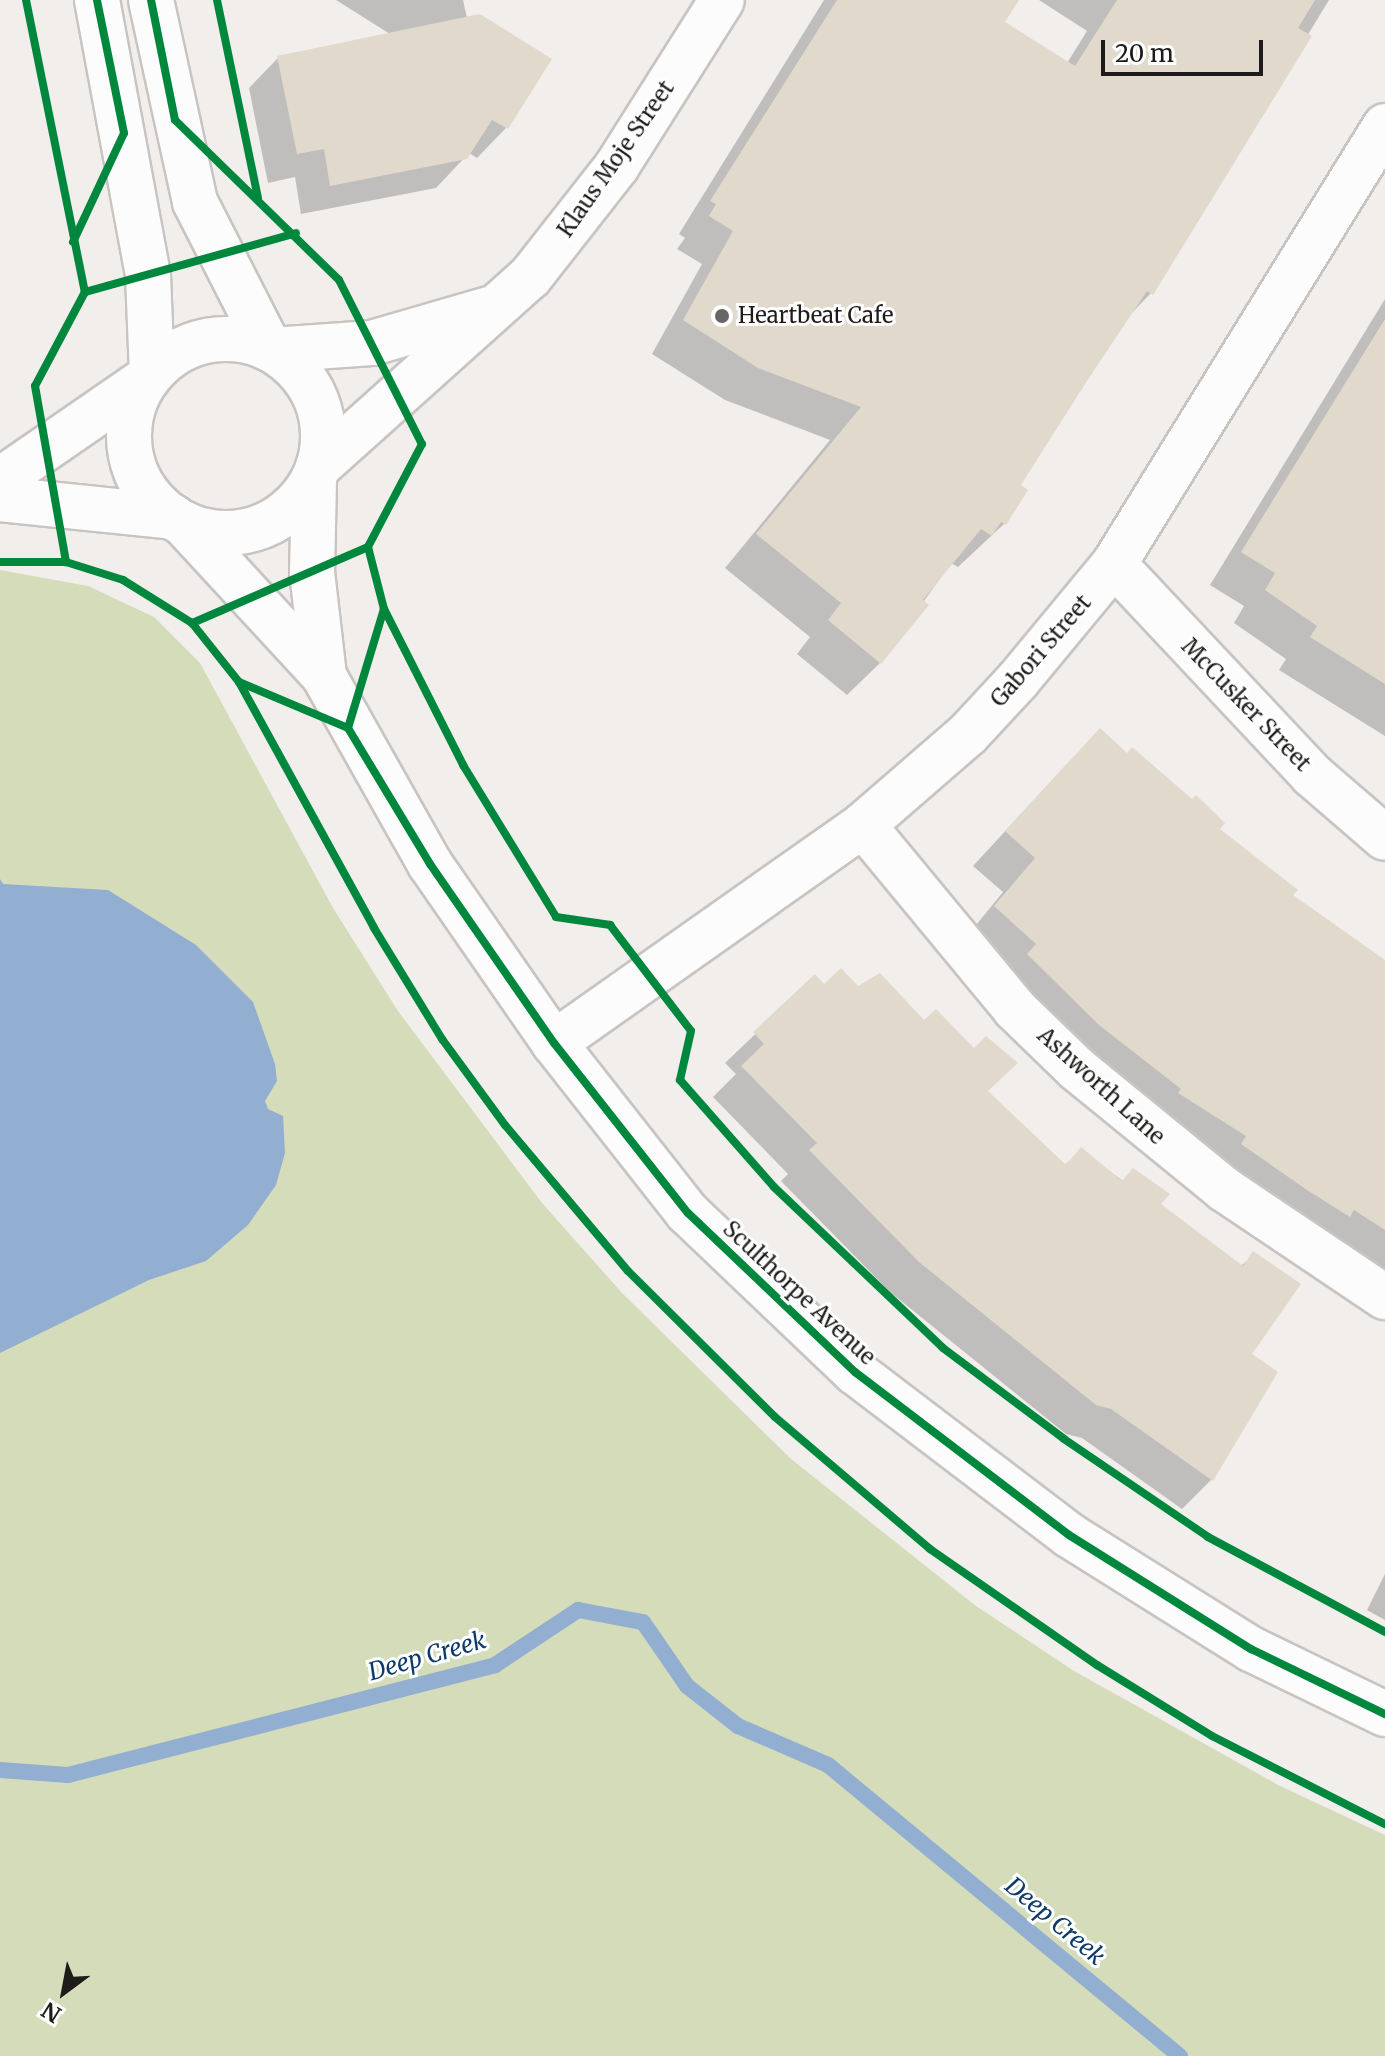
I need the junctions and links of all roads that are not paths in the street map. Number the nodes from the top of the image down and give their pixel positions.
1 (97, 0) edge
2 (151, 0) edge
3 (722, 0) edge
4 (1385, 126) edge
5 (496, 307) junction
6 (271, 350) junction
7 (150, 376) junction
8 (316, 473) junction
9 (0, 480) edge
10 (0, 499) edge
11 (178, 520) junction
12 (1114, 564) junction
13 (324, 676) junction
14 (863, 825) junction
15 (1385, 838) edge
16 (554, 1043) junction
17 (1385, 1297) edge
18 (1385, 1714) edge

1 - 7 street
2 - 6 street
3 - 5 street, Klaus Moje Street
4 - 12 street, Gabori Street
5 - 6 street, Klaus Moje Street
5 - 8 street, Klaus Moje Street
6 - 7 street
6 - 8 street
7 - 9 street
7 - 11 street
8 - 11 street
8 - 13 street, Sculthorpe Avenue
10 - 11 street
11 - 13 street, Sculthorpe Avenue
12 - 14 street, Gabori Street
12 - 15 street, McCusker Street
13 - 16 street, Sculthorpe Avenue
14 - 16 street, Gabori Street
14 - 17 street, Ashworth Lane
16 - 18 street, Sculthorpe Avenue

